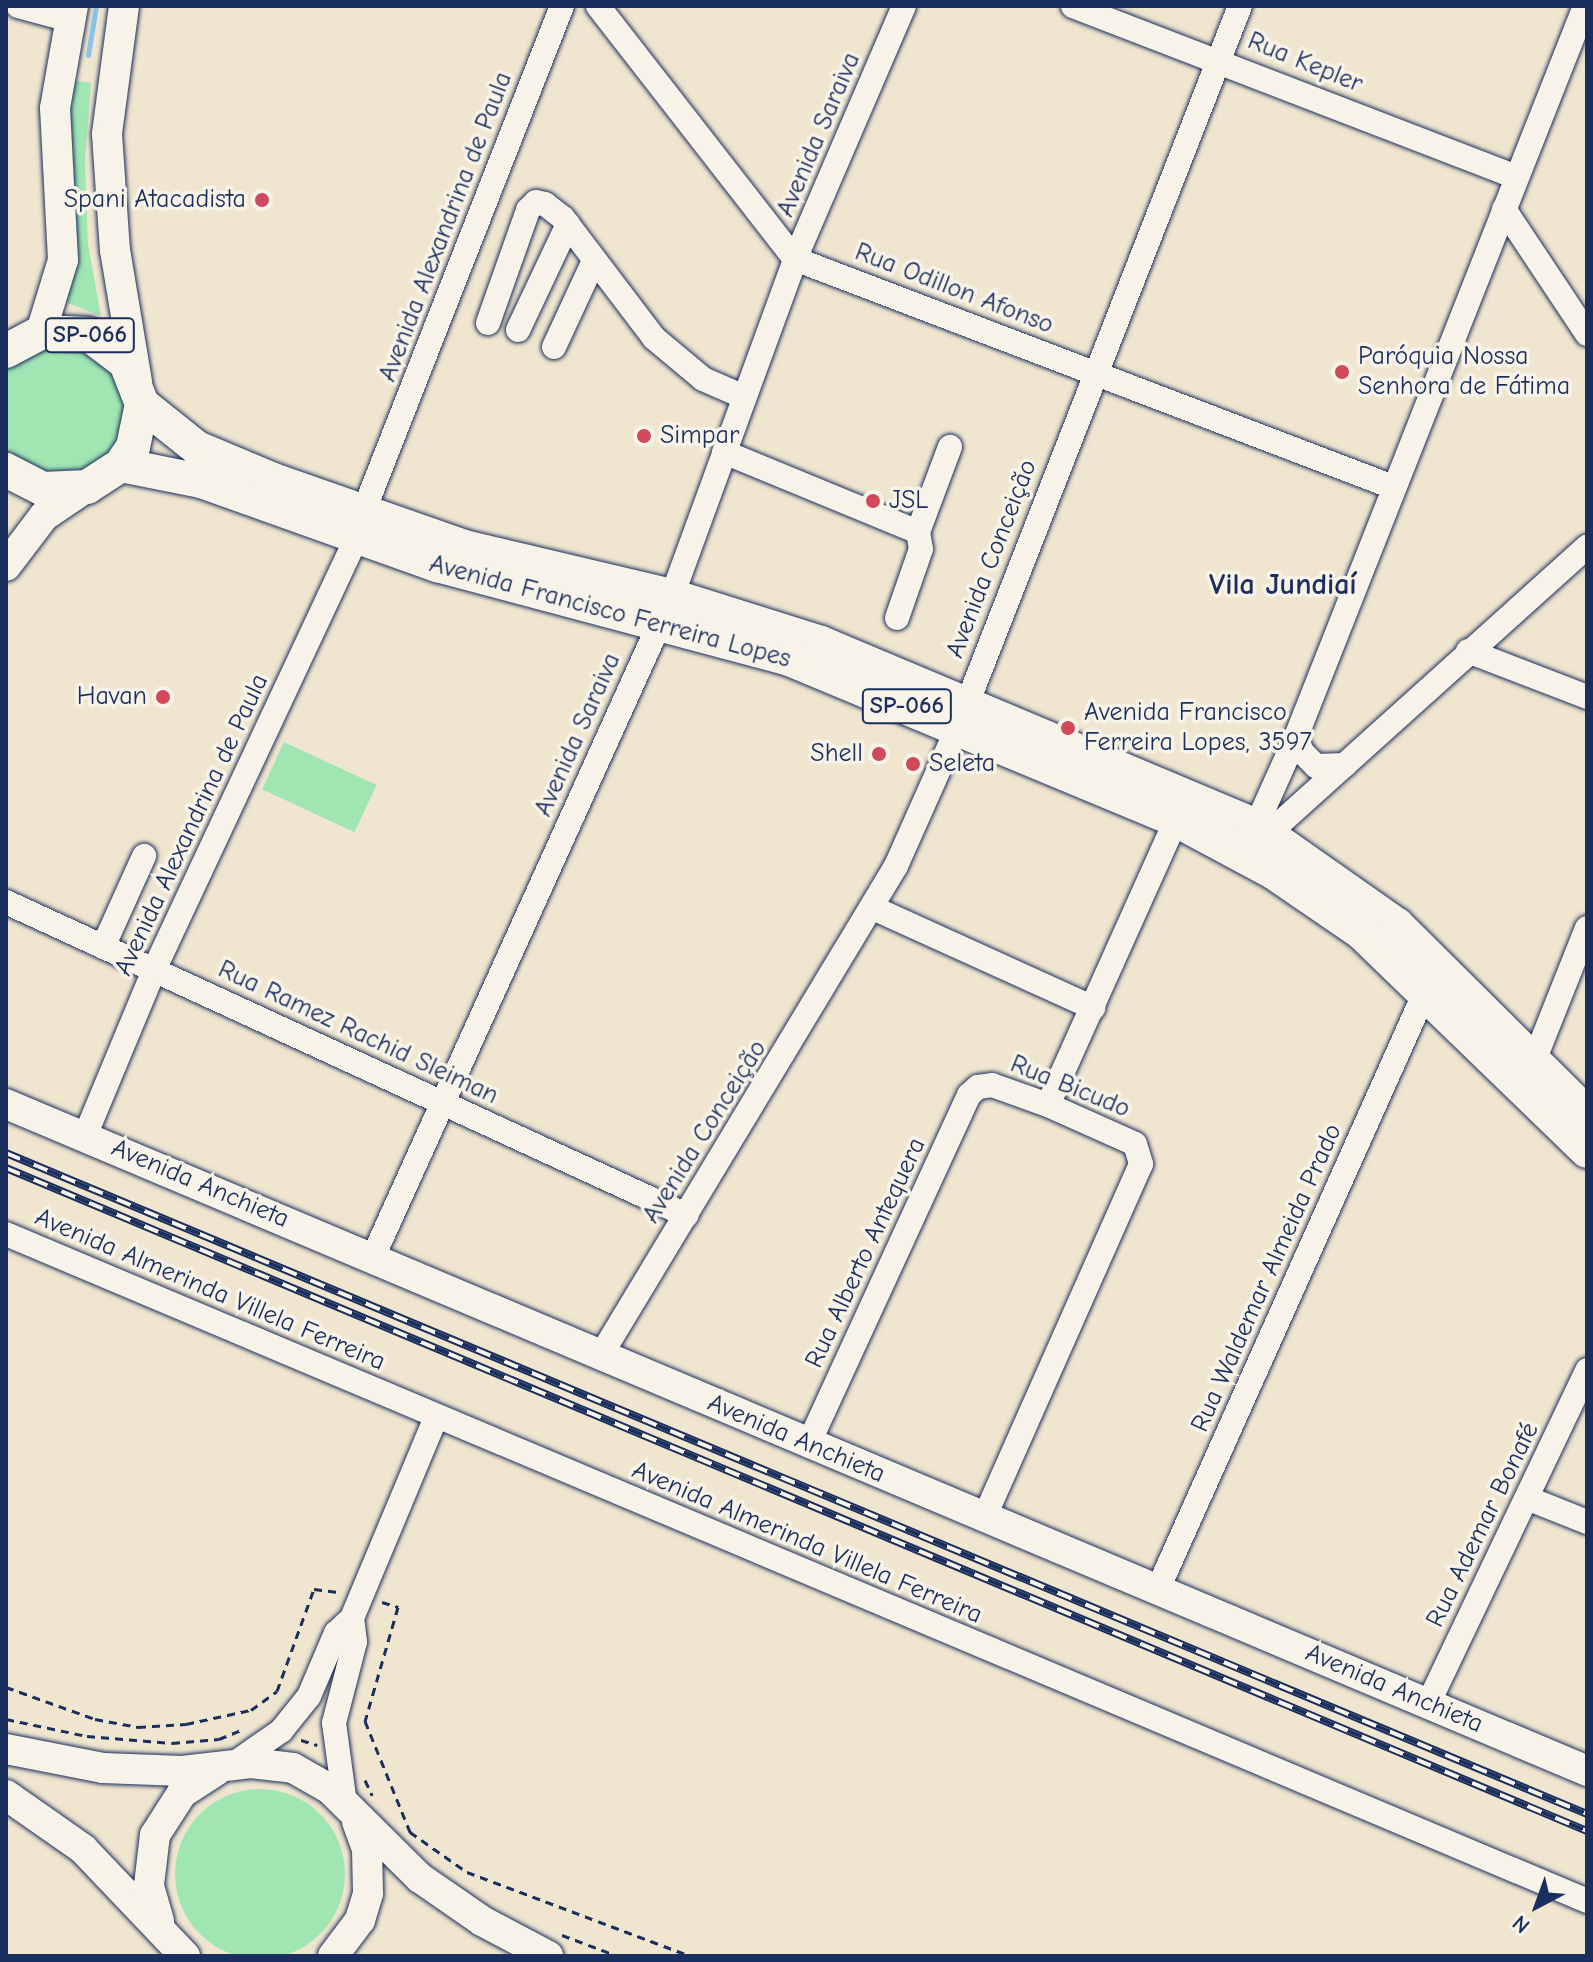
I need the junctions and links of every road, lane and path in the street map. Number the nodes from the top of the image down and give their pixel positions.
1 (18, 6) edge
2 (124, 6) edge
3 (562, 6) edge
4 (598, 6) edge
5 (904, 6) edge
6 (1073, 6) edge
7 (1240, 6) edge
8 (1585, 6) edge
9 (71, 13) edge
10 (1220, 59) junction
11 (1516, 177) junction
12 (1504, 209) junction
13 (568, 224) junction
14 (795, 259) junction
15 (593, 263) junction
16 (488, 323) dead end
17 (518, 330) dead end
18 (41, 332) junction
19 (1587, 334) edge
20 (554, 347) dead end
21 (6, 351) edge
22 (1094, 372) junction
23 (140, 394) junction
24 (744, 397) junction
25 (950, 447) dead end
26 (724, 452) junction
27 (121, 465) junction
28 (6, 470) edge
29 (87, 487) junction
30 (1393, 487) junction
31 (359, 527) junction
32 (918, 532) junction
33 (1587, 547) edge
34 (6, 566) edge
35 (666, 609) junction
36 (897, 618) dead end
37 (1468, 651) junction
38 (1587, 697) edge
39 (963, 714) junction
40 (1296, 737) junction
41 (1345, 765) junction
42 (1176, 820) junction
43 (1263, 830) junction
44 (144, 856) dead end
45 (6, 902) edge
46 (873, 908) junction
47 (1587, 928) edge
48 (103, 947) junction
49 (154, 970) junction
50 (1426, 990) junction
51 (1093, 1008) junction
52 (1534, 1061) junction
53 (978, 1087) joint
54 (440, 1103) junction
55 (6, 1104) edge
56 (1048, 1105) junction
57 (1587, 1114) edge
58 (85, 1136) junction
59 (1587, 1151) edge
60 (686, 1215) junction
61 (6, 1234) edge
62 (373, 1257) junction
63 (601, 1355) junction
64 (1587, 1370) edge
65 (436, 1417) junction
66 (808, 1445) junction
67 (1527, 1498) junction
68 (984, 1519) junction
69 (1587, 1522) edge
70 (1158, 1589) junction
71 (352, 1618) junction
72 (1428, 1704) junction
73 (6, 1719) edge
74 (281, 1731) junction
75 (335, 1747) junction
76 (6, 1749) edge
77 (230, 1766) junction
78 (361, 1770) dead end
79 (1587, 1771) edge
80 (6, 1795) edge
81 (357, 1807) junction
82 (395, 1824) dead end
83 (435, 1860) dead end
84 (1587, 1901) edge
85 (171, 1944) edge
86 (551, 1944) edge
87 (185, 1956) edge
88 (333, 1956) edge
89 (618, 1956) edge

1 - 9 street
2 - 23 main road
3 - 31 street, Avenida Alexandrina de Paula
4 - 14 street
5 - 14 street, Avenida Saraiva
6 - 10 street, Rua Kepler
7 - 10 street, Avenida Conceição
8 - 11 street
9 - 18 main road
10 - 11 street, Rua Kepler
10 - 22 street, Avenida Conceição
11 - 12 street
12 - 19 street
12 - 30 street
13 - 15 street
13 - 16 street
13 - 17 street
14 - 22 street, Rua Odillon Afonso
14 - 24 street, Avenida Saraiva
15 - 20 street
15 - 24 street
18 - 21 highway, SP-066
18 - 23 highway, Avenida Francisco Ferreira Lopes / SP-066
22 - 30 street, Rua Odillon Afonso
22 - 39 street, Avenida Conceição
23 - 27 highway
23 - 31 highway, Avenida Francisco Ferreira Lopes / SP-066
24 - 26 street, Avenida Saraiva
25 - 32 street
26 - 32 street
26 - 35 street, Avenida Saraiva
27 - 29 highway
27 - 31 highway, Avenida Francisco Ferreira Lopes / SP-066
28 - 29 highway
29 - 34 main road
30 - 40 street
31 - 35 highway, Avenida Francisco Ferreira Lopes / SP-066
31 - 49 street, Avenida Alexandrina de Paula
32 - 36 street
33 - 37 street
35 - 39 highway, Avenida Francisco Ferreira Lopes / SP-066
35 - 54 street, Avenida Saraiva
37 - 38 street
37 - 41 street
39 - 42 highway, Avenida Francisco Ferreira Lopes / SP-066
39 - 43 highway, Avenida Francisco Ferreira Lopes / SP-066
39 - 46 street, Avenida Conceição
40 - 41 street
40 - 43 street
41 - 43 street
42 - 43 highway
42 - 50 highway, Avenida Francisco Ferreira Lopes / SP-066
42 - 51 street
43 - 52 highway, Avenida Francisco Ferreira Lopes / SP-066
44 - 48 street
45 - 48 street, Rua Ramez Rachid Sleiman
46 - 51 street
46 - 60 street, Avenida Conceição
47 - 52 street
48 - 49 street, Rua Ramez Rachid Sleiman
49 - 54 street, Rua Ramez Rachid Sleiman
49 - 58 street, Avenida Alexandrina de Paula
50 - 59 highway, Avenida Francisco Ferreira Lopes / SP-066
50 - 70 street, Rua Waldemar Almeida Prado
51 - 56 street
52 - 57 highway, Avenida Francisco Ferreira Lopes / SP-066
53 - 56 street, Rua Bicudo
53 - 66 street, Rua Alberto Antequera
54 - 60 street, Rua Ramez Rachid Sleiman
54 - 62 street, Avenida Saraiva
55 - 58 main road, Avenida Anchieta
56 - 68 street, Rua Bicudo
58 - 62 main road, Avenida Anchieta
60 - 63 street, Avenida Conceição
61 - 65 street, Avenida Almerinda Villela Ferreira
62 - 63 main road, Avenida Anchieta
63 - 66 main road, Avenida Anchieta
64 - 67 street, Rua Ademar Bonafé
65 - 71 street
65 - 84 street, Avenida Almerinda Villela Ferreira
66 - 68 main road, Avenida Anchieta
67 - 69 street
67 - 72 street, Rua Ademar Bonafé
68 - 70 main road, Avenida Anchieta
70 - 72 main road, Avenida Anchieta
71 - 74 street
71 - 75 street
72 - 79 main road, Avenida Anchieta
73 - 74 path
74 - 75 path
74 - 77 street
75 - 81 street
76 - 77 main road
77 - 81 main road
77 - 85 main road
78 - 81 path
80 - 85 main road
81 - 86 main road
81 - 88 main road
82 - 83 path
85 - 87 main road
86 - 89 path

